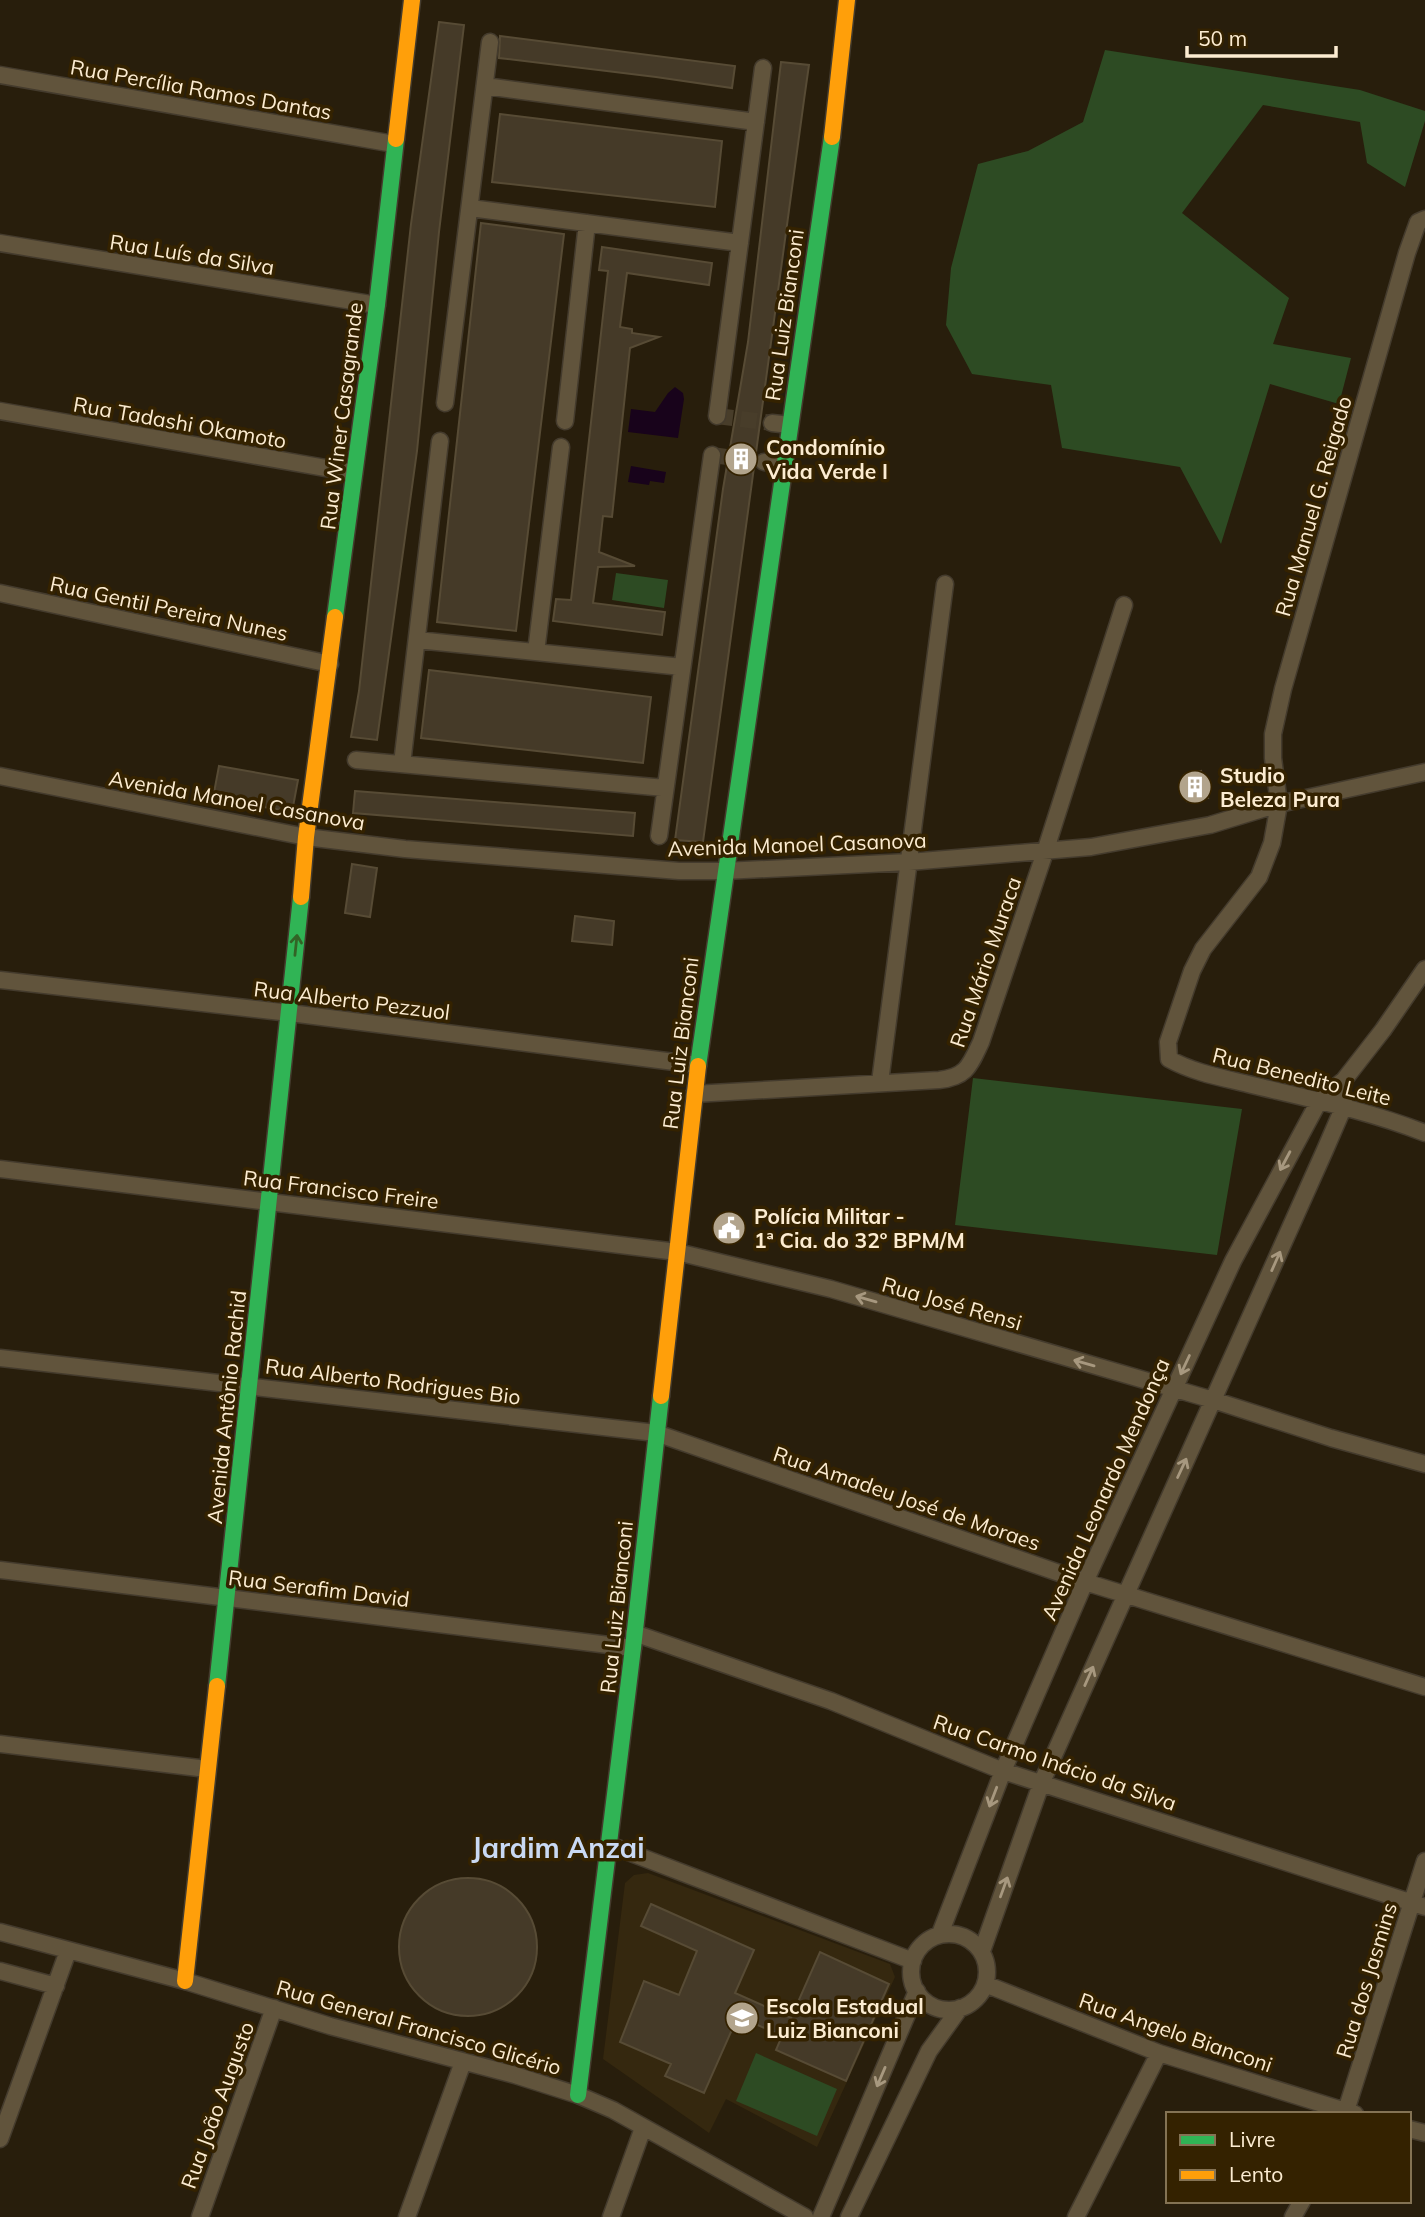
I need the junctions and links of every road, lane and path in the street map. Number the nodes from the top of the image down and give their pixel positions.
1 (412, 0) edge
2 (847, 0) edge
3 (490, 42) dead end
4 (764, 68) dead end
5 (0, 75) edge
6 (485, 86) junction
7 (756, 122) junction
8 (394, 144) junction
9 (470, 208) junction
10 (1421, 220) edge
11 (587, 223) junction
12 (0, 243) edge
13 (740, 243) junction
14 (377, 306) junction
15 (445, 403) dead end
16 (0, 411) edge
17 (717, 416) dead end
18 (565, 421) dead end
19 (772, 423) tunnel mouth
20 (790, 425) junction
21 (440, 441) dead end
22 (561, 447) dead end
23 (712, 455) dead end
24 (764, 462) tunnel mouth
25 (784, 464) junction
26 (354, 473) junction
27 (945, 584) dead end
28 (0, 593) edge
29 (1124, 605) dead end
30 (417, 640) junction
31 (536, 652) junction
32 (330, 664) junction
33 (682, 667) junction
34 (356, 760) dead end
35 (402, 764) junction
36 (1425, 772) edge
37 (0, 776) edge
38 (665, 788) junction
39 (1279, 804) junction
40 (659, 836) dead end
41 (306, 837) junction
42 (1045, 852) junction
43 (909, 862) junction
44 (724, 871) junction
45 (1425, 969) edge
46 (0, 980) edge
47 (290, 1013) junction
48 (1169, 1059) joint
49 (698, 1065) junction
50 (1344, 1080) junction
51 (880, 1082) junction
52 (694, 1094) junction
53 (1319, 1101) junction
54 (1344, 1106) junction
55 (1425, 1133) edge
56 (0, 1169) edge
57 (269, 1201) junction
58 (677, 1252) junction
59 (0, 1358) edge
60 (250, 1386) junction
61 (1173, 1389) junction
62 (1213, 1400) junction
63 (656, 1433) junction
64 (1425, 1464) edge
65 (0, 1570) edge
66 (1085, 1582) junction
67 (1125, 1594) junction
68 (225, 1598) junction
69 (634, 1640) junction
70 (1425, 1687) edge
71 (0, 1744) edge
72 (207, 1769) junction
73 (1003, 1771) junction
74 (1041, 1784) junction
75 (610, 1845) junction
76 (1425, 1861) edge
77 (1419, 1905) edge
78 (0, 1932) edge
79 (940, 1934) junction
80 (68, 1951) junction
81 (982, 1951) junction
82 (913, 1961) junction
83 (0, 1971) edge
84 (184, 1981) junction
85 (985, 1984) junction
86 (55, 1986) junction
87 (917, 1991) junction
88 (274, 2008) junction
89 (960, 2008) junction
90 (1159, 2053) junction
91 (463, 2062) junction
92 (578, 2095) junction
93 (1346, 2112) edge
94 (1349, 2112) edge
95 (643, 2128) junction
96 (0, 2139) edge
97 (200, 2217) edge
98 (407, 2217) edge
99 (611, 2217) edge
100 (805, 2217) edge
101 (821, 2217) edge
102 (849, 2217) edge
103 (1076, 2217) edge

1 - 8 street, Rua Winer Casagrande
2 - 20 street, Rua Luiz Bianconi
3 - 6 street
4 - 7 street
5 - 8 street, Rua Percília Ramos Dantas
6 - 7 street
6 - 9 street
7 - 13 street
8 - 14 street, Rua Winer Casagrande
9 - 11 street
9 - 15 street
10 - 39 street, Rua Manuel G. Reigado
11 - 13 street
11 - 18 street
12 - 14 street, Rua Luís da Silva
13 - 17 street
14 - 26 street, Rua Winer Casagrande
16 - 26 street, Rua Tadashi Okamoto
19 - 20 street
20 - 25 street, Rua Luiz Bianconi
21 - 30 street
22 - 31 street
23 - 33 street
24 - 25 street
25 - 44 street, Rua Luiz Bianconi
26 - 32 street, Rua Winer Casagrande
27 - 43 street
28 - 32 street, Rua Gentil Pereira Nunes
29 - 42 street, Rua Mário Muraca
30 - 31 street
30 - 35 street
31 - 33 street
32 - 41 street, Rua Winer Casagrande
33 - 38 street
34 - 35 street
35 - 38 street
36 - 39 street, Avenida Manoel Casanova
37 - 41 street, Avenida Manoel Casanova
38 - 40 street
39 - 42 street, Avenida Manoel Casanova
39 - 48 street, Rua Manuel G. Reigado
41 - 44 street, Avenida Manoel Casanova
47 -> 41 street, Avenida Antônio Rachid
42 - 43 street, Avenida Manoel Casanova
42 - 51 street, Rua Mário Muraca
43 - 44 street, Avenida Manoel Casanova
43 - 51 street
44 - 49 street, Rua Luiz Bianconi
45 - 50 street, Avenida Leonardo Mendonça
46 - 47 street, Rua Alberto Pezzuol
47 - 49 street, Rua Alberto Pezzuol
47 - 57 street, Avenida Antônio Rachid
48 - 53 street, Rua Benedito Leite
49 - 52 street, Rua Luiz Bianconi
50 - 53 street, Avenida Leonardo Mendonça
50 - 54 street
51 - 52 street, Rua Mário Muraca
52 - 58 street, Rua Luiz Bianconi
53 - 54 street, Rua Benedito Leite
53 -> 61 street, Avenida Leonardo Mendonça
54 - 55 street, Rua Benedito Leite
62 -> 54 street
56 - 57 street, Rua Francisco Freire
57 - 58 street, Rua Francisco Freire
57 - 60 street, Avenida Antônio Rachid
61 -> 58 street, Rua José Rensi
58 - 63 street, Rua Luiz Bianconi
59 - 60 street, Rua Alberto Rodrigues Bio
60 - 63 street, Rua Alberto Rodrigues Bio
60 - 68 street, Avenida Antônio Rachid
61 - 62 street, Rua José Rensi
61 - 66 street, Avenida Leonardo Mendonça
62 - 64 street, Rua José Rensi
67 -> 62 street
63 - 66 street, Rua Amadeu José de Moraes
63 - 69 street, Rua Luiz Bianconi
65 - 68 street, Rua Serafim David
66 - 67 street, Rua Amadeu José de Moraes
66 - 73 street, Avenida Leonardo Mendonça
67 - 70 street, Rua Amadeu José de Moraes
74 -> 67 street
68 - 69 street, Rua Serafim David
68 - 72 street, Avenida Antônio Rachid
69 - 73 street, Rua Carmo Inácio da Silva
69 - 75 street, Rua Luiz Bianconi
71 - 72 street
72 - 84 street, Avenida Antônio Rachid
73 - 74 street, Rua Carmo Inácio da Silva
73 -> 79 street, Avenida Leonardo Mendonça
74 - 77 street, Rua Carmo Inácio da Silva
81 -> 74 street
75 - 82 street
75 - 92 street, Rua Luiz Bianconi
76 - 77 street, Rua dos Jasmins
77 - 94 street, Rua dos Jasmins
78 - 80 street, Rua General Francisco Glicério
79 - 81 street
79 - 82 street
80 - 84 street, Rua General Francisco Glicério
80 - 86 street
81 - 85 street
82 - 87 street
83 - 86 street
84 - 88 street, Rua General Francisco Glicério
85 - 89 street
85 - 90 street, Rua Angelo Bianconi
86 - 96 street
87 - 89 street
87 -> 101 street
88 - 91 street, Rua General Francisco Glicério
88 - 97 street, Rua João Augusto
89 - 102 street
90 - 93 street, Rua Angelo Bianconi
90 - 103 street
91 - 92 street, Rua General Francisco Glicério
91 - 98 street
92 - 95 street, Rua General Francisco Glicério
95 - 99 street
95 - 100 street, Rua General Francisco Glicério

